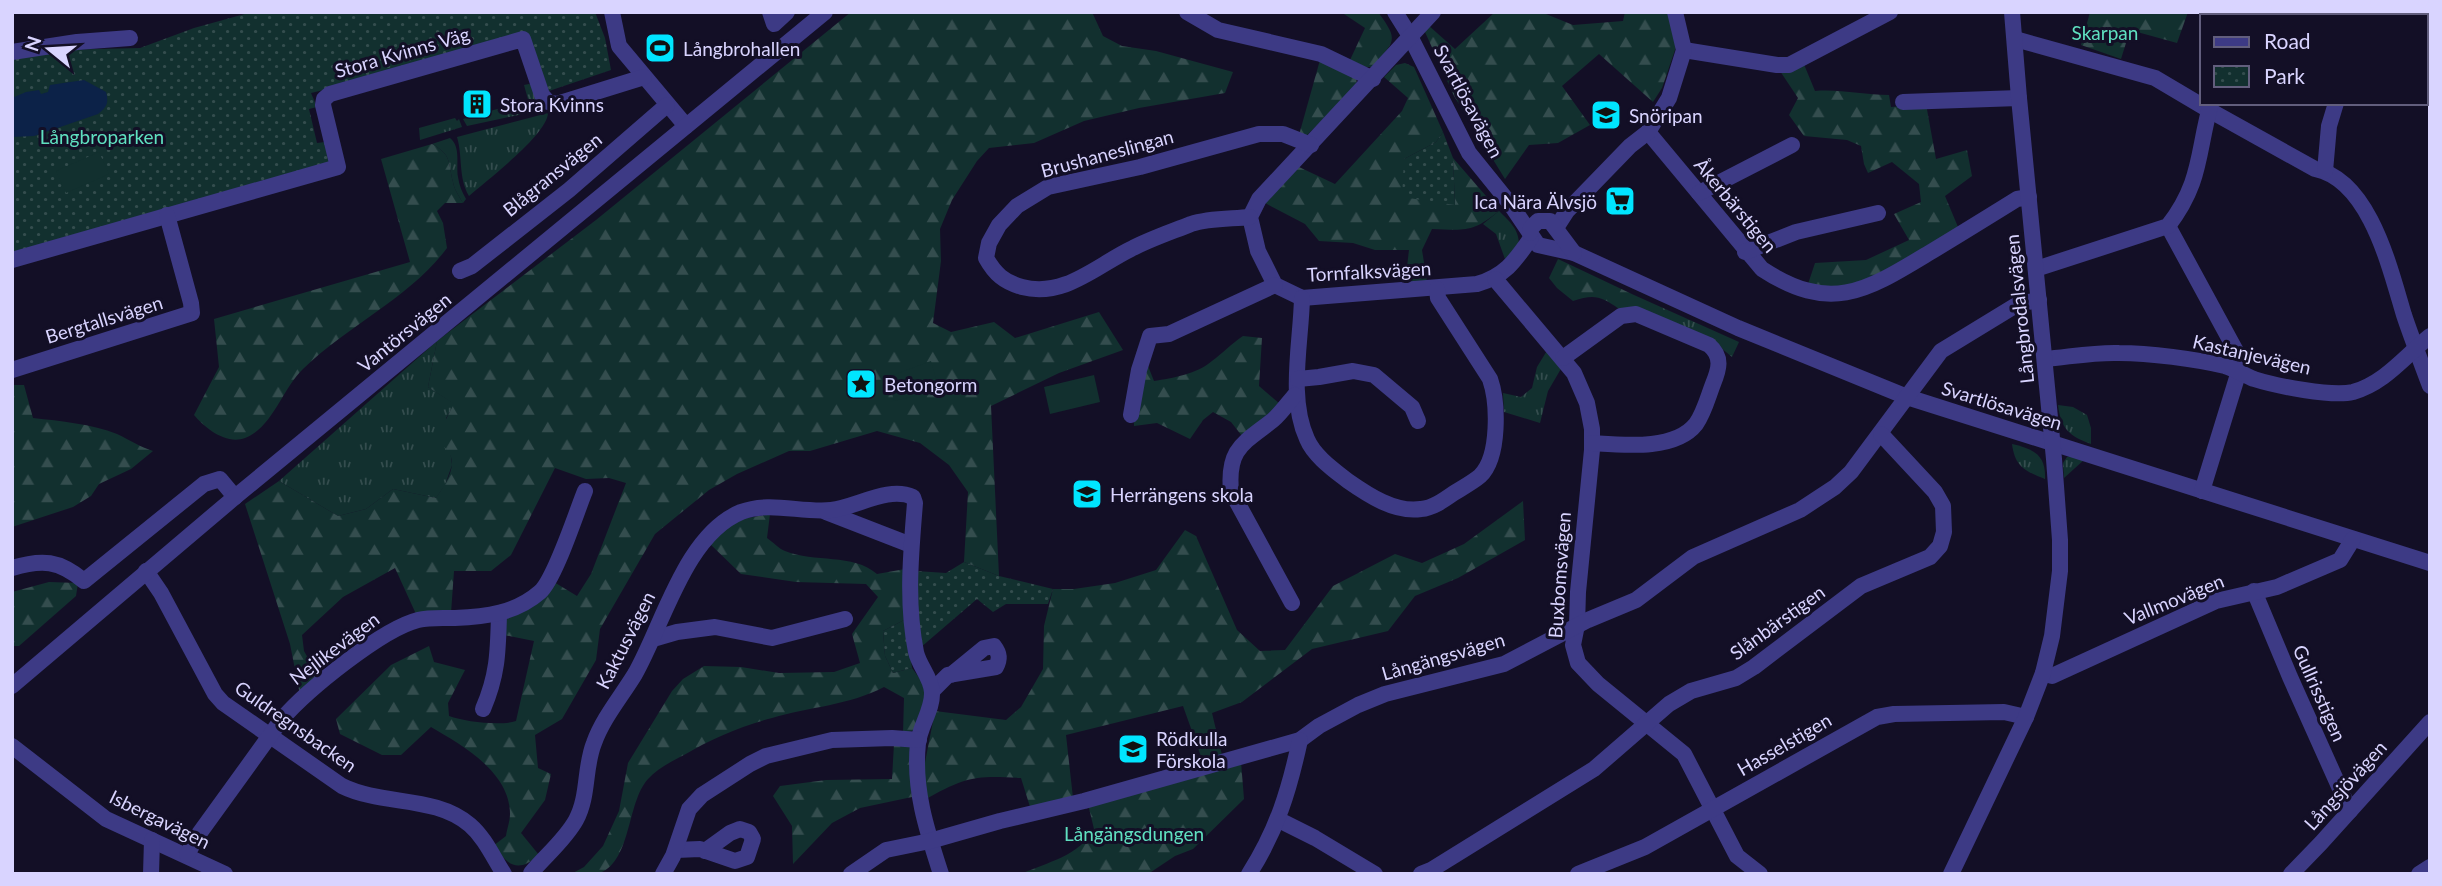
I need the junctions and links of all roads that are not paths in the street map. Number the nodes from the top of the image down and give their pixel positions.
1 (612, 12) edge
2 (769, 12) edge
3 (788, 12) edge
4 (825, 12) edge
5 (1187, 12) edge
6 (1395, 12) edge
7 (1433, 12) edge
8 (1675, 12) edge
9 (1890, 12) edge
10 (2012, 12) edge
11 (1410, 36) junction
12 (130, 38) dead end
13 (2015, 39) junction
14 (1684, 50) junction
15 (12, 52) edge
16 (644, 77) junction
17 (1373, 79) junction
18 (2019, 98) junction
19 (1903, 102) dead end
20 (2200, 102) edge
21 (667, 104) junction
22 (2335, 105) edge
23 (2210, 107) edge
24 (686, 126) junction
25 (1648, 132) junction
26 (1311, 145) junction
27 (1792, 145) dead end
28 (2325, 171) junction
29 (1699, 193) junction
30 (2029, 197) junction
31 (1878, 214) dead end
32 (167, 215) junction
33 (1250, 217) junction
34 (2168, 226) junction
35 (1544, 233) junction
36 (1745, 252) junction
37 (12, 260) edge
38 (2036, 269) junction
39 (460, 271) dead end
40 (1496, 279) junction
41 (1275, 285) junction
42 (1437, 289) junction
43 (1301, 298) junction
44 (2039, 300) junction
45 (2430, 336) edge
46 (2415, 348) junction
47 (1563, 358) junction
48 (2045, 359) junction
49 (12, 370) edge
50 (2239, 371) junction
51 (1298, 379) junction
52 (2430, 386) edge
53 (1296, 395) junction
54 (1907, 397) junction
55 (1131, 415) dead end
56 (1418, 421) dead end
57 (1881, 434) junction
58 (1592, 443) junction
59 (2052, 443) junction
60 (585, 491) dead end
61 (2202, 491) junction
62 (235, 497) junction
63 (824, 511) junction
64 (2353, 539) junction
65 (911, 545) junction
66 (2430, 563) edge
67 (12, 568) edge
68 (146, 571) junction
69 (2254, 591) junction
70 (1292, 603) dead end
71 (499, 614) junction
72 (845, 619) dead end
73 (1577, 625) junction
74 (653, 639) junction
75 (2043, 673) junction
76 (951, 675) dead end
77 (12, 686) edge
78 (932, 691) junction
79 (483, 709) dead end
80 (2026, 717) junction
81 (2430, 722) edge
82 (1647, 724) junction
83 (271, 735) junction
84 (919, 740) junction
85 (1300, 740) junction
86 (12, 746) edge
87 (1713, 808) junction
88 (2350, 811) junction
89 (1279, 820) junction
90 (152, 840) junction
91 (930, 841) junction
92 (676, 850) junction
93 (705, 851) dead end
94 (187, 855) junction
95 (2430, 867) edge
96 (1603, 869) edge
97 (2295, 873) edge
98 (151, 874) edge
99 (225, 874) edge
100 (504, 874) edge
101 (515, 874) edge
102 (532, 874) edge
103 (663, 874) edge
104 (851, 874) edge
105 (941, 874) edge
106 (1249, 874) edge
107 (1375, 874) edge
108 (1421, 874) edge
109 (1578, 874) edge
110 (1760, 874) edge
111 (1951, 874) edge
112 (2419, 874) edge

1 - 16 street
2 - 3 street
4 - 24 street, Vantörsvägen
5 - 17 street
6 - 11 street, Svartlösavägen
7 - 11 street
8 - 14 street
9 - 14 street
10 - 13 street, Långbrodalsvägen
11 - 17 street
11 - 35 street, Svartlösavägen
12 - 15 street
13 - 18 street, Långbrodalsvägen
13 - 20 street
14 - 25 street
16 - 21 street
16 - 32 street, Stora Kvinns Väg
17 - 26 street
18 - 19 street
18 - 30 street, Långbrodalsvägen
21 - 24 street
21 - 39 street, Blågransvägen
22 - 28 street
23 - 28 street
23 - 34 street
24 - 62 street, Vantörsvägen
25 - 29 street, Åkerbärstigen
25 - 35 street
26 - 33 street
26 - 33 street, Brushaneslingan
27 - 29 street
28 - 46 street
29 - 36 street, Åkerbärstigen
30 - 36 street, Åkerbärstigen
30 - 38 street, Långbrodalsvägen
31 - 36 street
32 - 37 street, Stora Kvinns Väg
32 - 49 street, Bergtallsvägen
33 - 41 street
34 - 38 street
34 - 50 street
35 - 40 street
35 - 54 street, Svartlösavägen
38 - 44 street, Långbrodalsvägen
40 - 42 street, Tornfalksvägen
40 - 47 street, Buxbomsvägen
41 - 43 street, Tornfalksvägen
41 - 55 street
42 - 43 street, Tornfalksvägen
42 - 53 street
43 - 51 street
44 - 48 street, Långbrodalsvägen
44 - 54 street, Långängsvägen
45 - 46 street, Kastanjevägen
46 - 50 street, Kastanjevägen
46 - 52 street
47 - 58 street, Buxbomsvägen
47 - 58 street
48 - 50 street, Kastanjevägen
48 - 59 street, Långbrodalsvägen
50 - 61 street
51 - 53 street
51 - 56 street
53 - 70 street
54 - 57 street, Långängsvägen
54 - 59 street, Svartlösavägen
57 - 73 street, Långängsvägen
57 - 82 street, Slånbärstigen
58 - 73 street, Buxbomsvägen
59 - 61 street, Svartlösavägen
59 - 75 street, Långbrodalsvägen
60 - 71 street, Nejlikevägen
61 - 64 street, Svartlösavägen
62 - 67 street
62 - 68 street, Vantörsvägen
63 - 65 street, Kaktusvägen
63 - 65 street, Kaktusvägen
63 - 74 street, Kaktusvägen
64 - 66 street, Svartlösavägen
64 - 69 street, Vallmovägen
65 - 78 street
68 - 77 street, Vantörsvägen
68 - 83 street, Guldregnsbacken
69 - 75 street, Vallmovägen
69 - 88 street, Gullrisstigen
71 - 79 street
71 - 83 street, Nejlikevägen
72 - 74 street
73 - 82 street, Buxbomsvägen
73 - 85 street, Långängsvägen
74 - 102 street, Kaktusvägen
75 - 80 street, Långbrodalsvägen
76 - 78 street
78 - 84 street
80 - 87 street, Hasselstigen
80 - 111 street, Långbrodalsvägen
81 - 88 street, Långsjövägen
82 - 87 street, Buxbomsvägen
82 - 108 street, Slånbärstigen
83 - 94 street, Nejlikevägen
83 - 100 street, Guldregnsbacken
84 - 91 street
84 - 92 street
85 - 89 street
85 - 91 street, Långängsvägen
86 - 90 street, Isbergavägen
87 - 96 street, Hasselstigen
87 - 110 street, Buxbomsvägen
88 - 97 street, Långsjövägen
89 - 106 street
89 - 107 street
90 - 94 street, Isbergavägen
90 - 98 street
91 - 104 street, Långängsvägen
91 - 105 street
92 - 93 street
92 - 103 street
94 - 99 street, Isbergavägen
95 - 112 street
96 - 109 street, Hasselstigen
101 - 102 street

